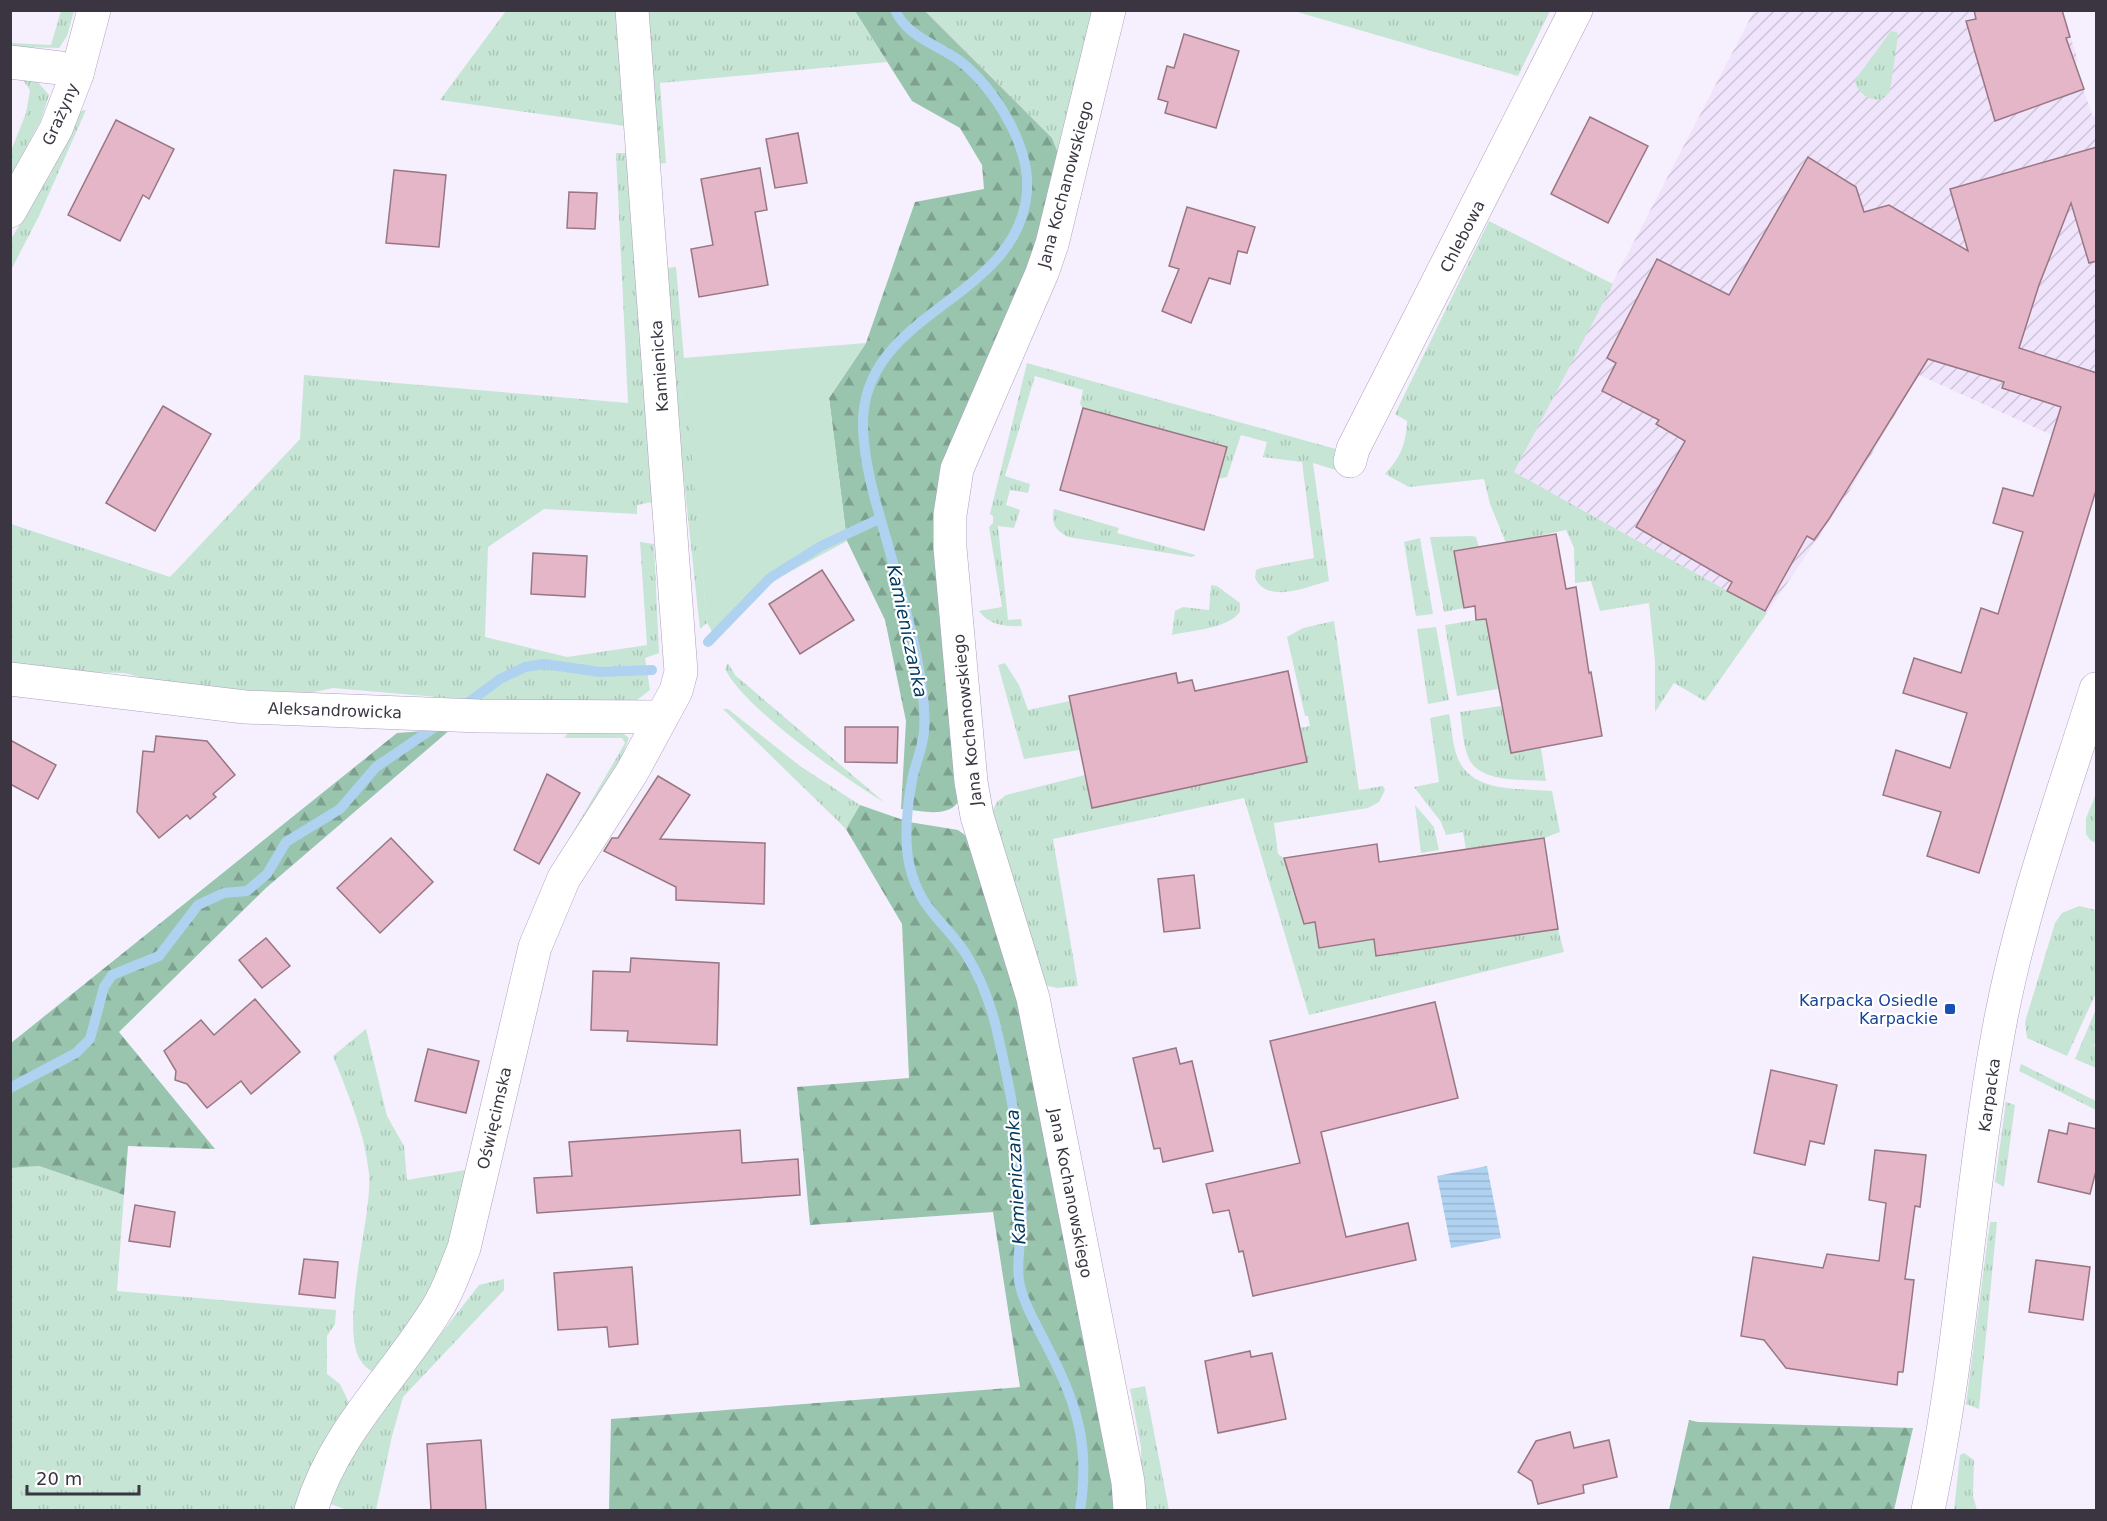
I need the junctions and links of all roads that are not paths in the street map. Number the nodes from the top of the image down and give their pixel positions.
1 (94, 10) edge
2 (632, 10) edge
3 (1109, 10) edge
4 (1576, 10) edge
5 (10, 62) edge
6 (77, 74) junction
7 (10, 211) edge
8 (1350, 461) dead end
9 (10, 679) edge
10 (2097, 689) edge
11 (661, 717) junction
12 (311, 1510) edge
13 (1130, 1510) edge
14 (1928, 1510) edge

1 - 6 street, Grażyny
2 - 11 street, Kamienicka
3 - 13 street, Jana Kochanowskiego
4 - 8 street, Chlebowa
5 - 6 street
6 - 7 street, Grażyny
9 - 11 street, Aleksandrowicka
10 - 14 street, Karpacka
11 - 12 street, Oświęcimska

